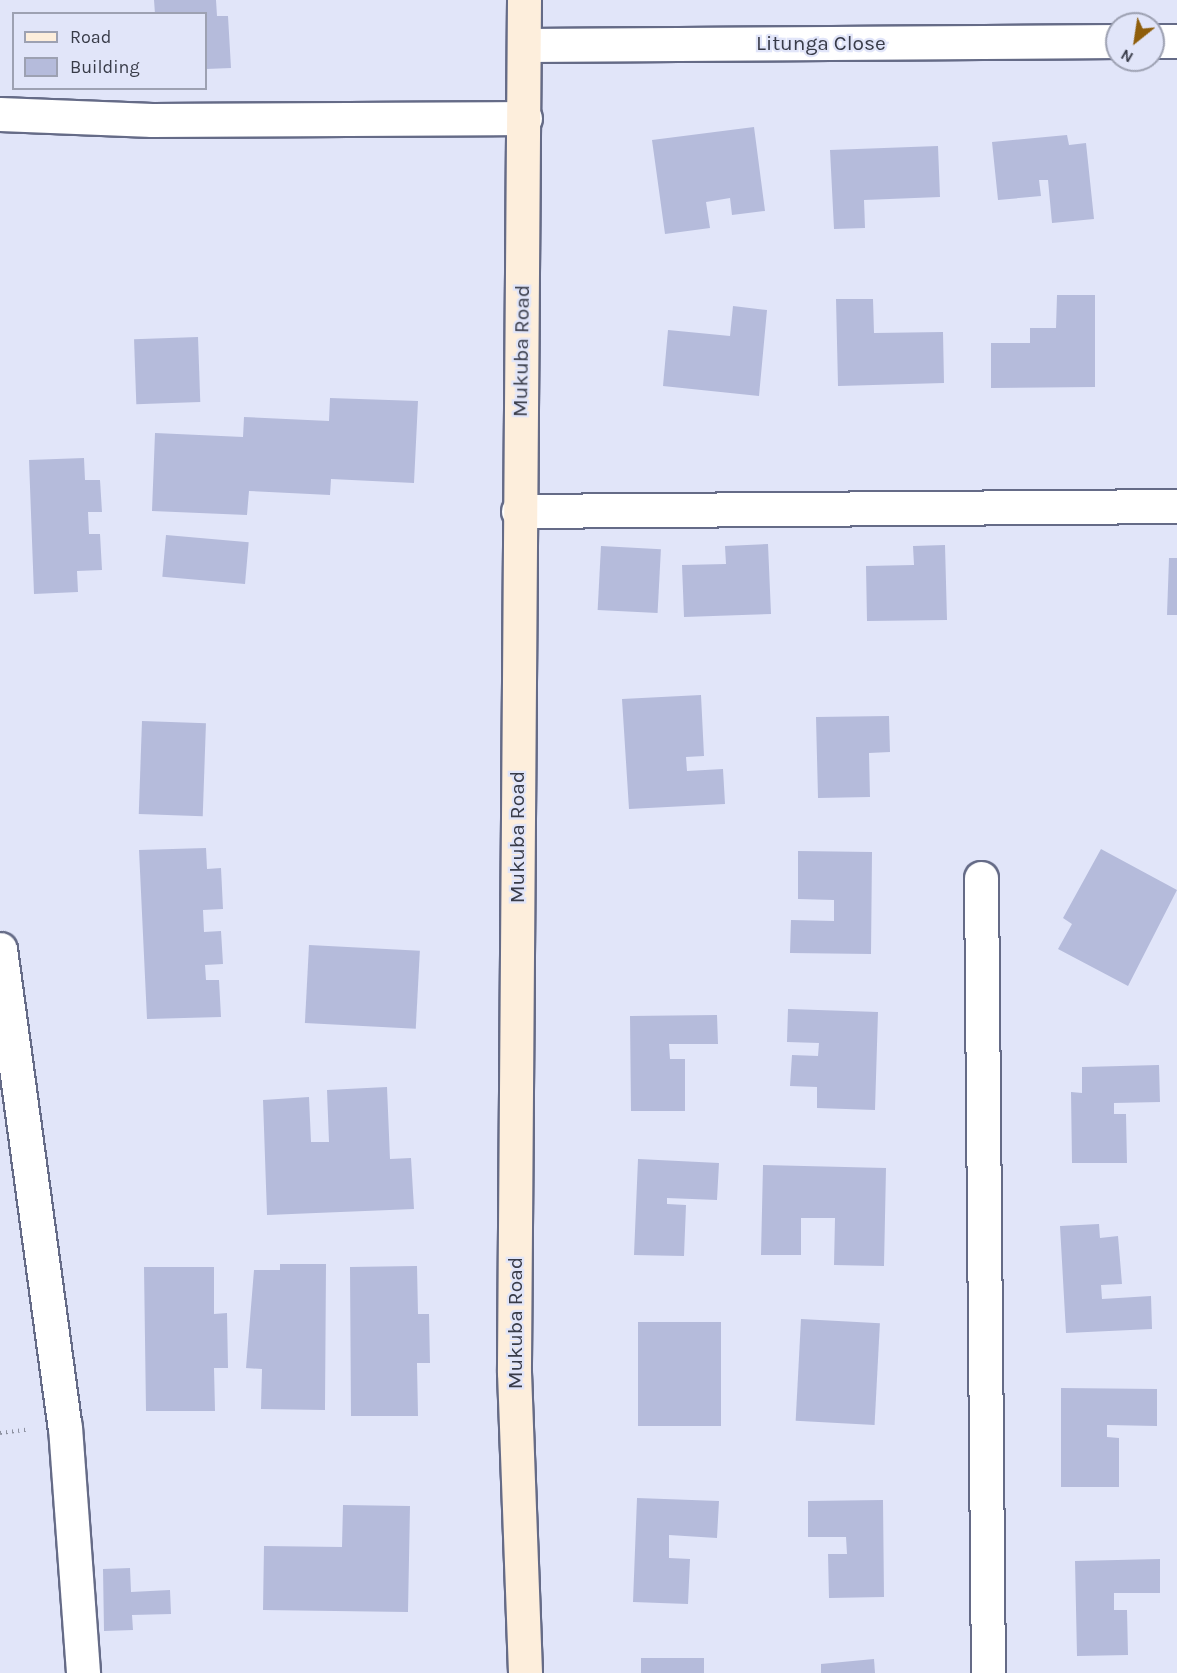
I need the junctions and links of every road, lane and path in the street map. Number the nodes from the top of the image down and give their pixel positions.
1 (524, 0) edge
2 (1105, 41) edge
3 (526, 45) junction
4 (0, 114) edge
5 (525, 118) junction
6 (1177, 506) edge
7 (518, 511) junction
8 (981, 878) dead end
9 (0, 949) edge
10 (83, 1673) edge
11 (525, 1673) edge
12 (988, 1673) edge

1 - 3 street, Mukuba Road
2 - 3 street, Litunga Close
3 - 5 street, Mukuba Road
4 - 5 street
5 - 7 street, Mukuba Road
6 - 7 street
7 - 11 street, Mukuba Road
8 - 12 street
9 - 10 street

